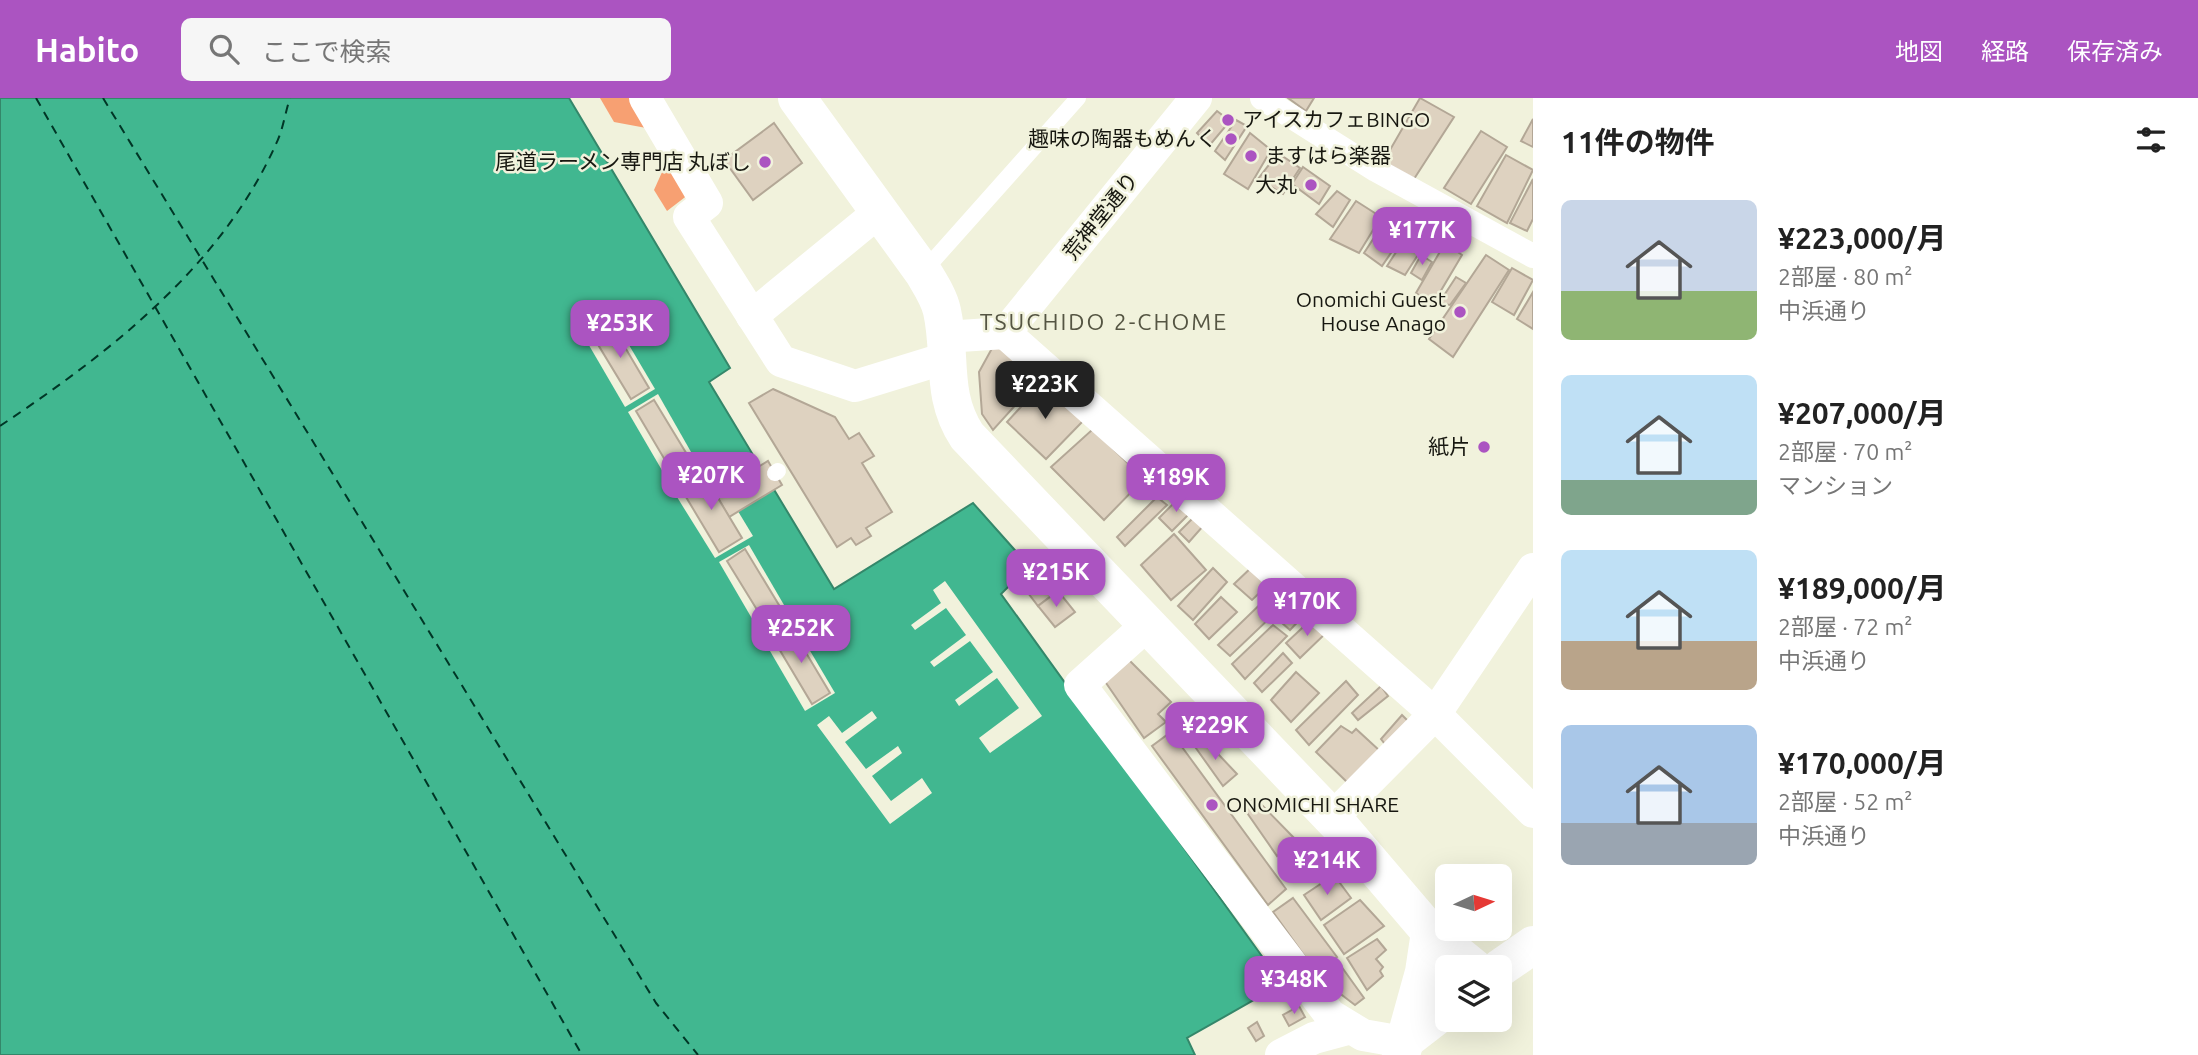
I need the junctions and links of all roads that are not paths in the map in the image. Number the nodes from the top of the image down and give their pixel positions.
1 (645, 98) edge
2 (797, 98) edge
3 (1079, 98) edge
4 (1196, 98) edge
5 (1262, 98) edge
6 (880, 211) junction
7 (1533, 256) edge
8 (923, 272) junction
9 (752, 316) junction
10 (1005, 333) junction
11 (946, 348) junction
12 (1533, 569) edge
13 (1147, 625) junction
14 (1435, 714) junction
15 (1533, 812) edge
16 (1332, 818) junction
17 (1430, 932) junction
18 (1533, 945) edge
19 (1458, 955) edge
20 (1512, 960) edge
21 (1435, 1019) edge
22 (1351, 1028) junction
23 (1402, 1049) edge
24 (1281, 1055) edge

1 - 9 street
2 - 6 street
3 - 8 lane
4 - 10 street, 荒神堂通り
5 - 7 street
6 - 8 street
6 - 9 street
8 - 11 street
9 - 11 street
10 - 11 street
10 - 14 street
11 - 13 street
12 - 14 street
13 - 16 street
13 - 22 street
14 - 15 street
14 - 16 street
16 - 17 street
17 - 19 street
17 - 23 street
18 - 20 street
21 - 23 street
22 - 23 street
22 - 24 street

